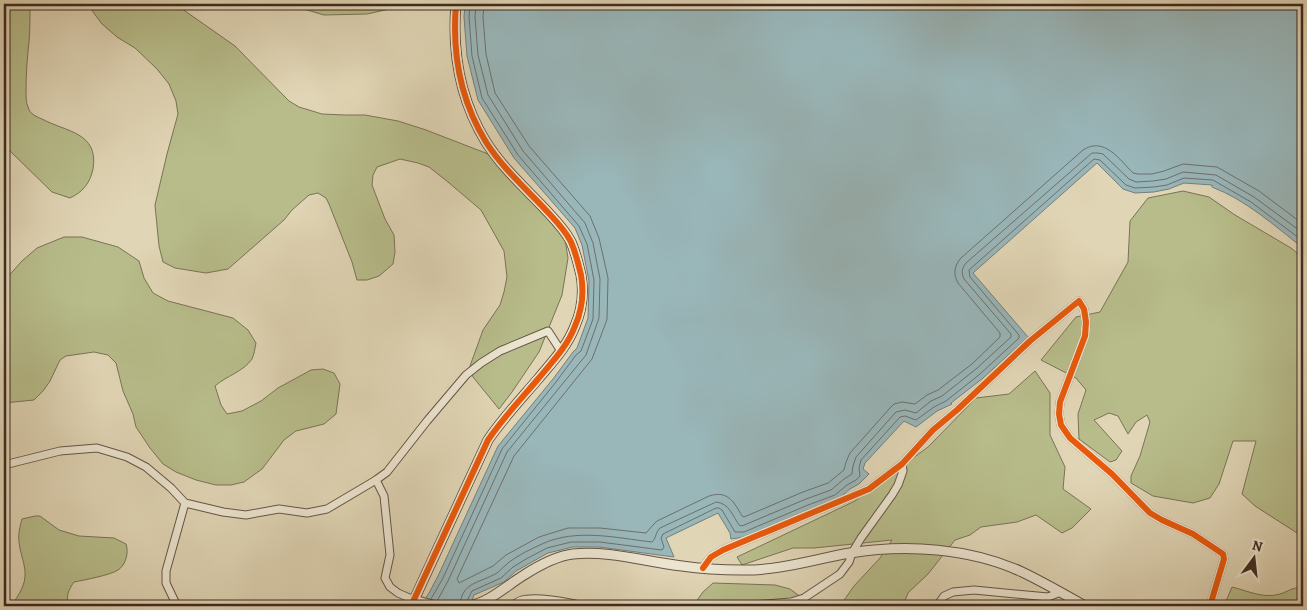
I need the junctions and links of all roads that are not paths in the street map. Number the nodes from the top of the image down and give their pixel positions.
1 (456, 4) edge
2 (561, 351) junction
3 (902, 464) junction
4 (4, 465) edge
5 (376, 480) junction
6 (185, 503) junction
7 (852, 553) junction
8 (703, 568) junction
9 (1061, 592) junction
10 (491, 602) edge
11 (416, 603) edge
12 (177, 606) edge
13 (436, 606) edge
14 (469, 606) edge
15 (512, 606) edge
16 (582, 606) edge
17 (740, 606) edge
18 (937, 606) edge
19 (1085, 606) edge
20 (1210, 606) edge

1 - 2 street
2 - 5 street
2 - 11 street
3 - 7 street
3 - 8 street
3 - 20 street
4 - 6 street
5 - 6 street
5 - 11 street
6 - 12 street
7 - 8 street
7 - 9 street
7 - 17 street
8 - 10 street
9 - 18 street
9 - 19 street
10 - 14 street
11 - 13 street
15 - 16 street

